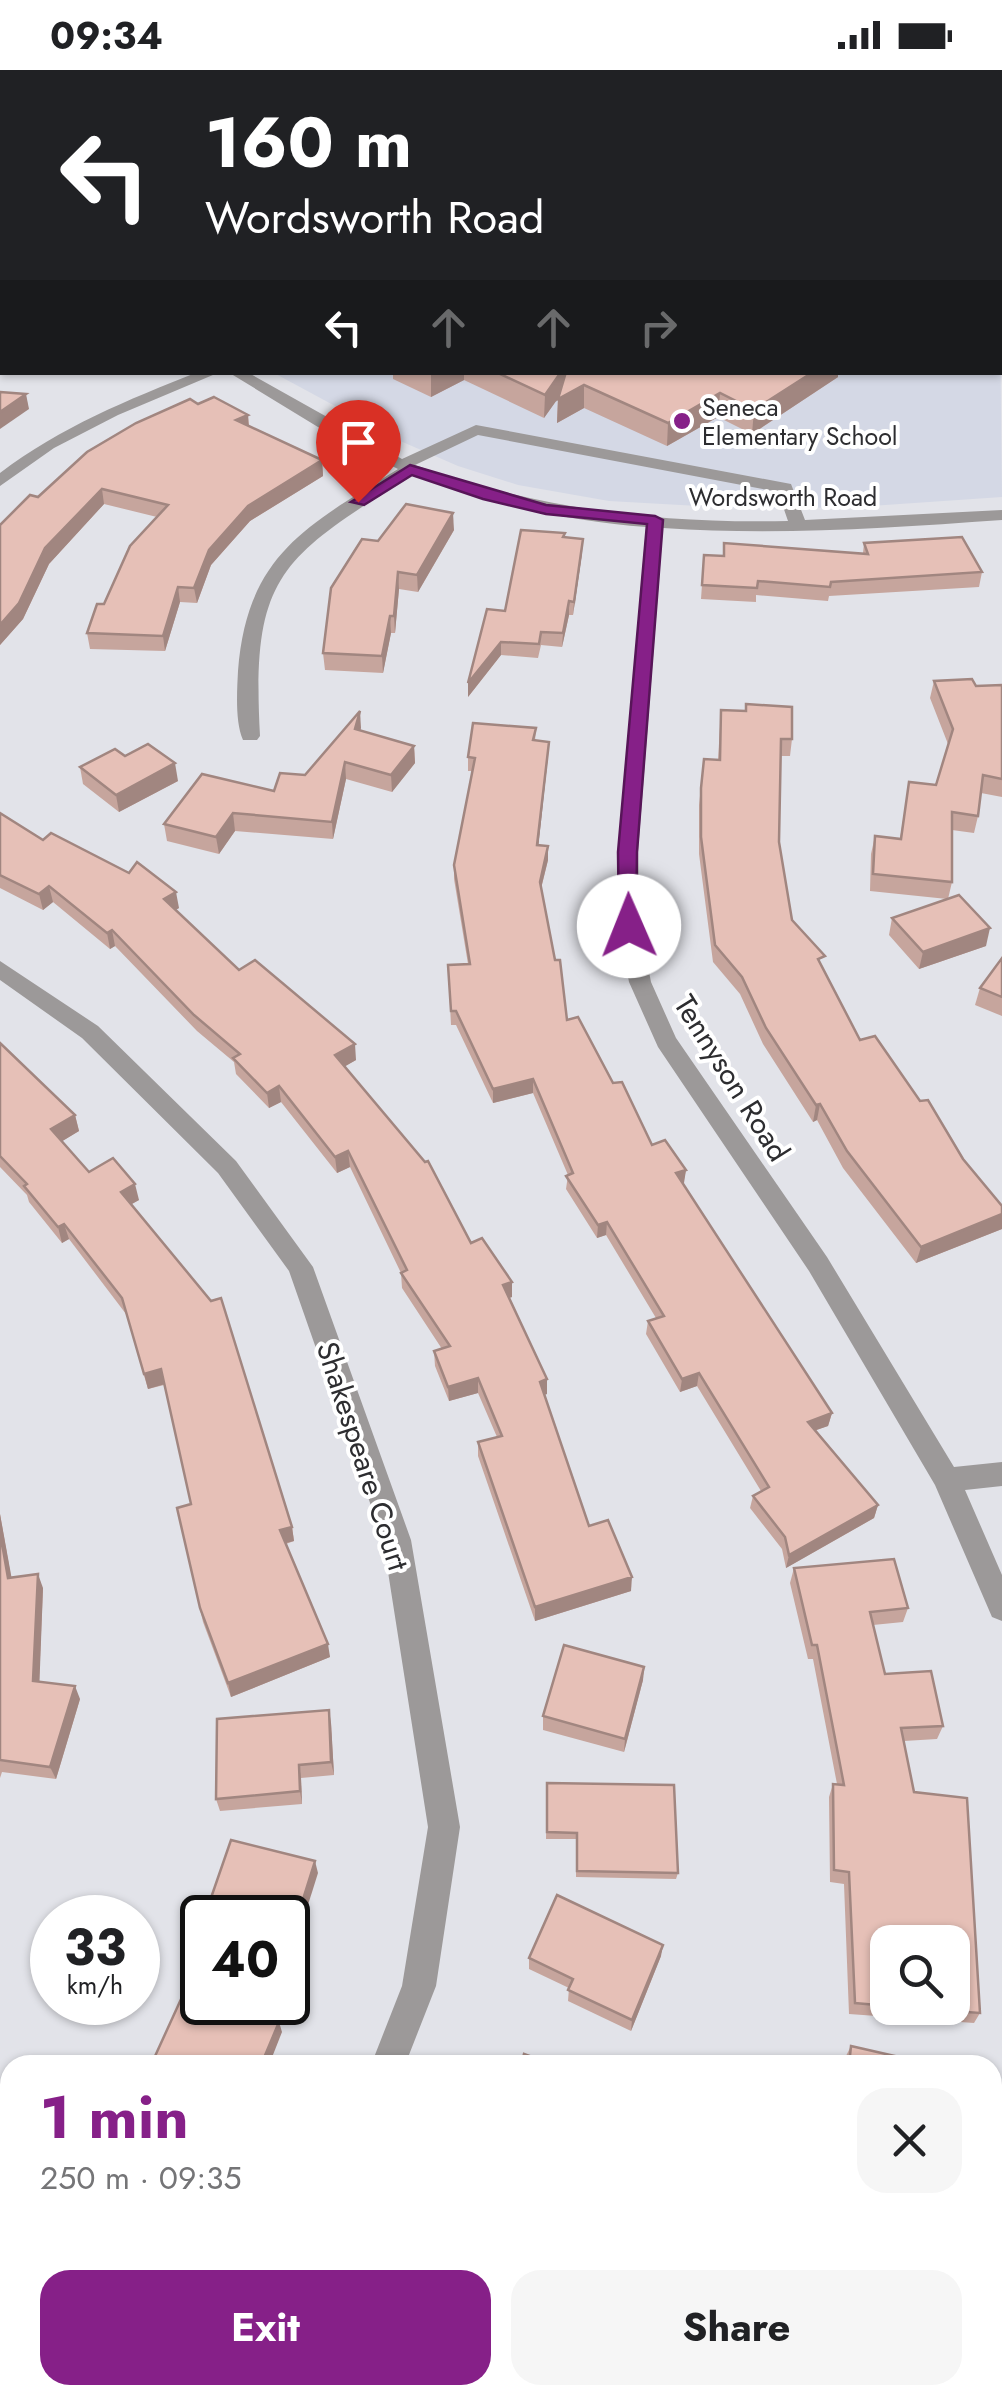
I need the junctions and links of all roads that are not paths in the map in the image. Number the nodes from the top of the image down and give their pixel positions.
1 (205, 375) edge
2 (240, 375) edge
3 (406, 467) junction
4 (0, 482) edge
5 (1002, 515) edge
6 (655, 520) junction
7 (799, 526) junction
8 (250, 736) dead end
9 (0, 969) edge
10 (1002, 1474) edge
11 (948, 1480) junction
12 (1002, 1608) edge
13 (392, 2055) edge

1 - 4 street
2 - 3 street, Wordsworth Road
3 - 6 street, Wordsworth Road
3 - 7 street
3 - 8 street
5 - 7 street, Wordsworth Road
6 - 7 street, Wordsworth Road
6 - 11 street, Tennyson Road
9 - 13 street, Shakespeare Court
10 - 11 street
11 - 12 street, Tennyson Road

